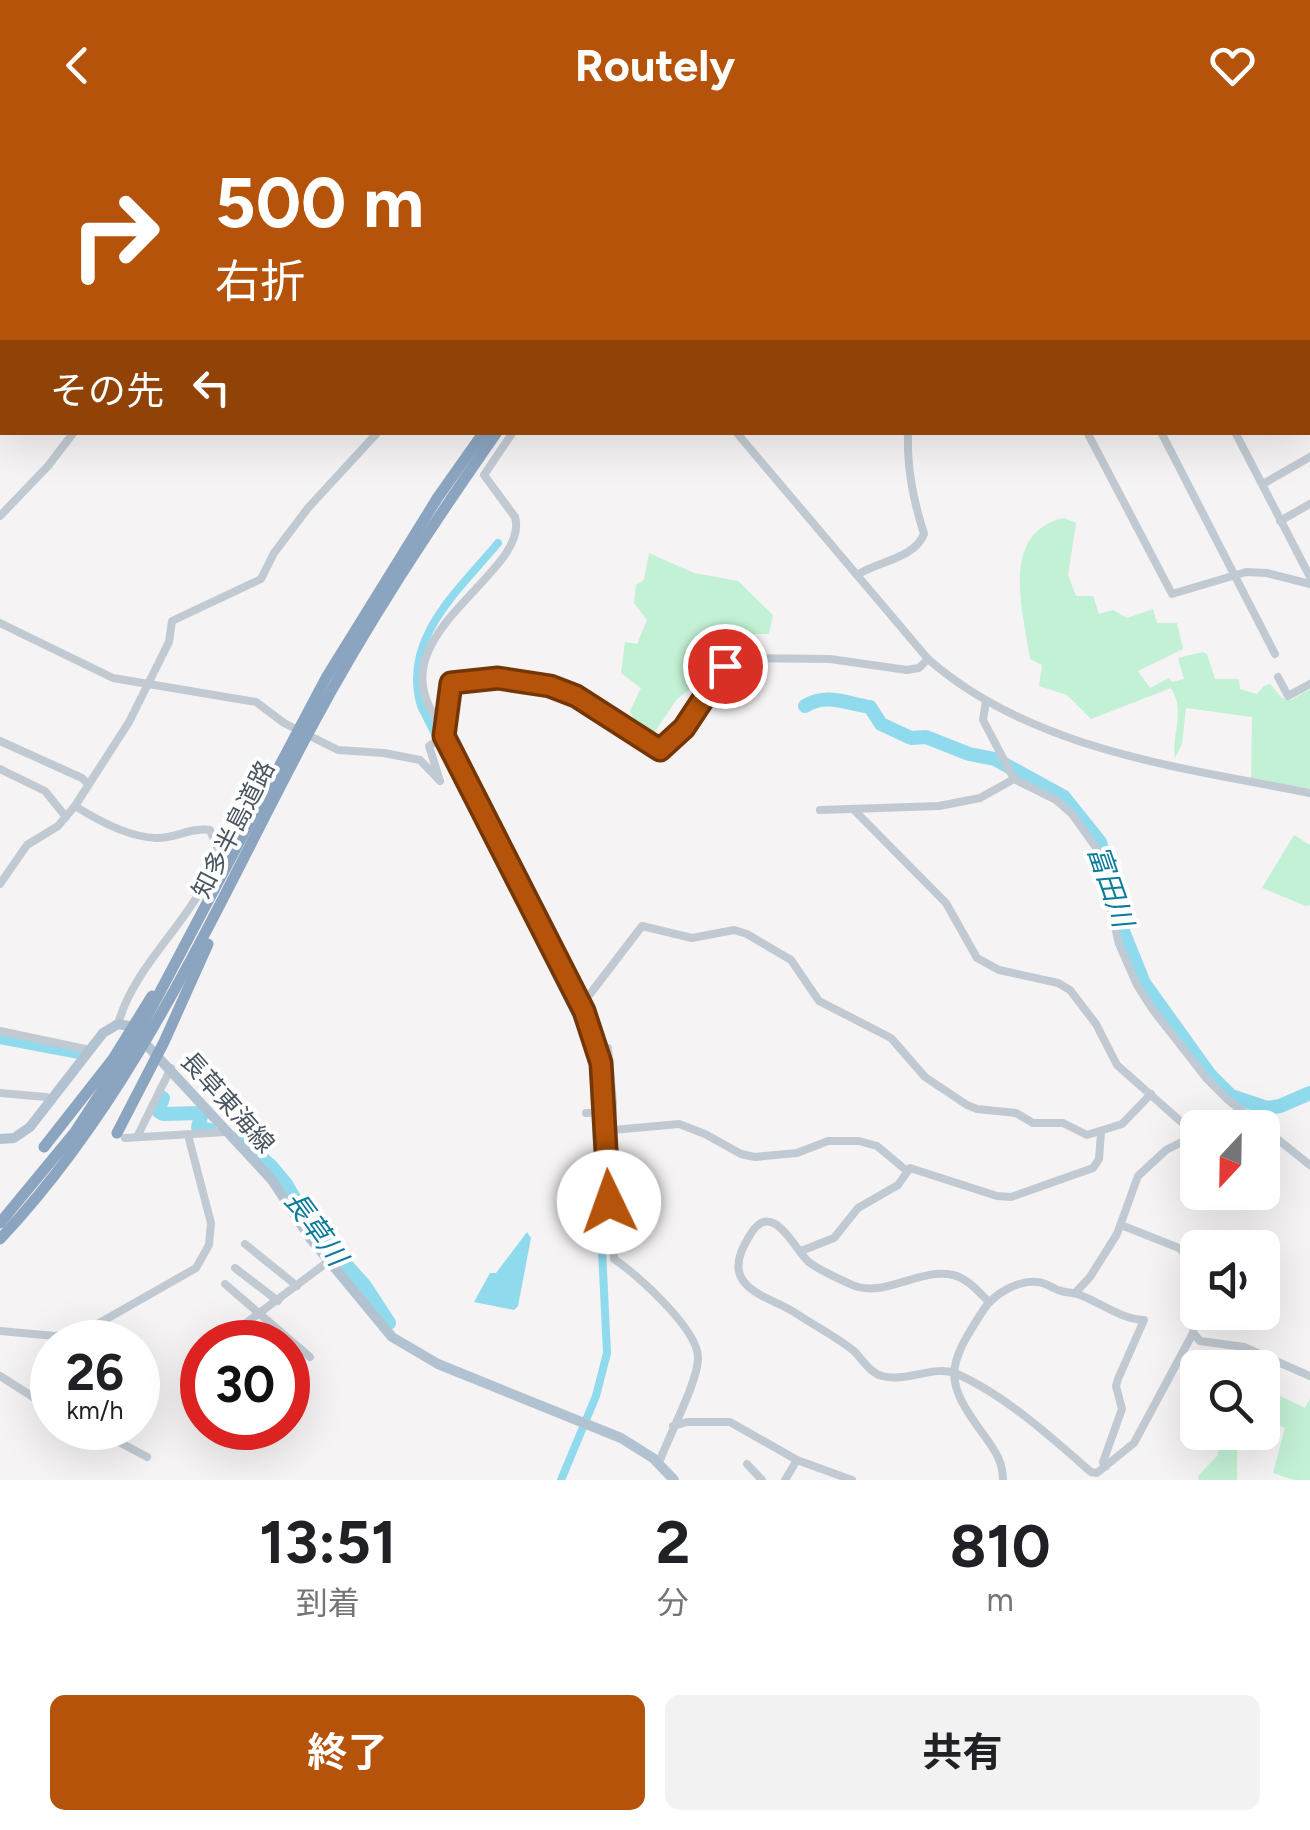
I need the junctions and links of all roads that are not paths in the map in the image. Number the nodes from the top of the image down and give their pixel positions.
1 (72, 435) edge
2 (375, 435) edge
3 (482, 435) edge
4 (495, 435) edge
5 (512, 435) edge
6 (739, 435) edge
7 (908, 435) edge
8 (1089, 435) edge
9 (1163, 435) edge
10 (1237, 435) edge
11 (1310, 457) edge
12 (1263, 484) junction
13 (1310, 504) edge
14 (0, 516) edge
15 (1280, 521) junction
16 (857, 575) junction
17 (1235, 576) junction
18 (1310, 576) edge
19 (1310, 584) edge
20 (0, 623) edge
21 (1275, 654) dead end
22 (928, 659) junction
23 (1278, 677) dead end
24 (146, 684) junction
25 (1310, 684) edge
26 (986, 700) junction
27 (444, 732) junction
28 (0, 741) edge
29 (0, 769) edge
30 (1014, 780) junction
31 (88, 784) junction
32 (1310, 794) edge
33 (75, 806) junction
34 (820, 810) dead end
35 (855, 811) junction
36 (66, 817) junction
37 (0, 884) edge
38 (228, 888) junction
39 (584, 1011) junction
40 (146, 1023) junction
41 (118, 1024) junction
42 (0, 1031) edge
43 (134, 1043) junction
44 (608, 1048) dead end
45 (90, 1050) junction
46 (171, 1068) junction
47 (0, 1093) edge
48 (1151, 1094) junction
49 (51, 1100) junction
50 (1242, 1110) edge
51 (604, 1112) junction
52 (586, 1113) dead end
53 (1180, 1120) edge
54 (614, 1130) junction
55 (226, 1132) junction
56 (1101, 1132) junction
57 (188, 1135) junction
58 (121, 1136) joint
59 (137, 1138) junction
60 (0, 1139) edge
61 (1280, 1140) edge
62 (1180, 1143) edge
63 (44, 1147) dead end
64 (1310, 1165) edge
65 (907, 1171) junction
66 (608, 1179) junction
67 (0, 1223) edge
68 (1121, 1225) junction
69 (0, 1239) edge
70 (246, 1244) dead end
71 (1180, 1249) edge
72 (800, 1251) junction
73 (329, 1261) junction
74 (235, 1268) dead end
75 (225, 1284) dead end
76 (297, 1286) junction
77 (1076, 1292) junction
78 (278, 1301) junction
79 (989, 1302) junction
80 (262, 1314) junction
81 (252, 1320) edge
82 (269, 1320) edge
83 (1194, 1330) edge
84 (0, 1331) edge
85 (1193, 1333) junction
86 (953, 1372) junction
87 (0, 1376) edge
88 (1310, 1376) edge
89 (30, 1395) edge
90 (673, 1426) junction
91 (135, 1450) edge
92 (147, 1456) dead end
93 (798, 1460) junction
94 (658, 1463) junction
95 (747, 1464) dead end
96 (1101, 1473) edge
97 (674, 1480) edge
98 (762, 1480) edge
99 (785, 1480) edge
100 (852, 1480) edge
101 (1003, 1480) edge

1 - 14 street
2 - 24 street
3 - 40 highway, 知多半島道路
4 - 38 highway, 知多半島道路
5 - 27 street
6 - 16 street
7 - 16 street
8 - 17 street
9 - 17 street
10 - 12 street
11 - 12 street
12 - 15 street
13 - 15 street
15 - 18 street
16 - 22 street
17 - 19 street
17 - 21 street
20 - 24 street
22 - 26 street
22 - 27 street
23 - 25 street
24 - 27 street
24 - 31 street
26 - 30 street
26 - 32 street
27 - 39 street
28 - 31 street
29 - 36 street
30 - 35 street
30 - 50 street
31 - 33 street
33 - 36 street
33 - 41 street
34 - 35 street
35 - 48 street
36 - 37 street
38 - 40 highway, 知多半島道路
38 - 58 highway
39 - 51 street
39 - 56 street
40 - 43 highway, 知多半島道路
40 - 43 highway
41 - 45 main road
41 - 46 main road, 長草東海線
42 - 45 street
43 - 63 highway
43 - 67 highway, 知多半島道路
43 - 69 highway, 知多半島道路
44 - 54 street
45 - 49 main road
46 - 55 main road, 長草東海線
46 - 59 street
47 - 49 street
48 - 53 street
48 - 56 street
49 - 60 main road
51 - 52 street
51 - 66 street
54 - 65 street
54 - 66 street
55 - 57 street
55 - 73 main road, 長草東海線
56 - 65 street
57 - 59 street
57 - 84 street
58 - 59 street
61 - 64 street
62 - 68 street
65 - 72 street
66 - 90 street
68 - 71 street
68 - 77 street
70 - 76 street
72 - 79 street
72 - 86 street
73 - 76 street
73 - 94 main road, 長草東海線
74 - 78 street
75 - 80 street
76 - 78 street
77 - 79 street
77 - 96 street
78 - 80 street
79 - 86 street
80 - 81 street
80 - 82 street
83 - 85 street
85 - 88 street
85 - 96 street
86 - 96 street
86 - 101 street
87 - 89 street
90 - 93 street
90 - 94 street
91 - 92 street
93 - 99 street
93 - 100 street
94 - 97 main road, 長草東海線
95 - 98 street

